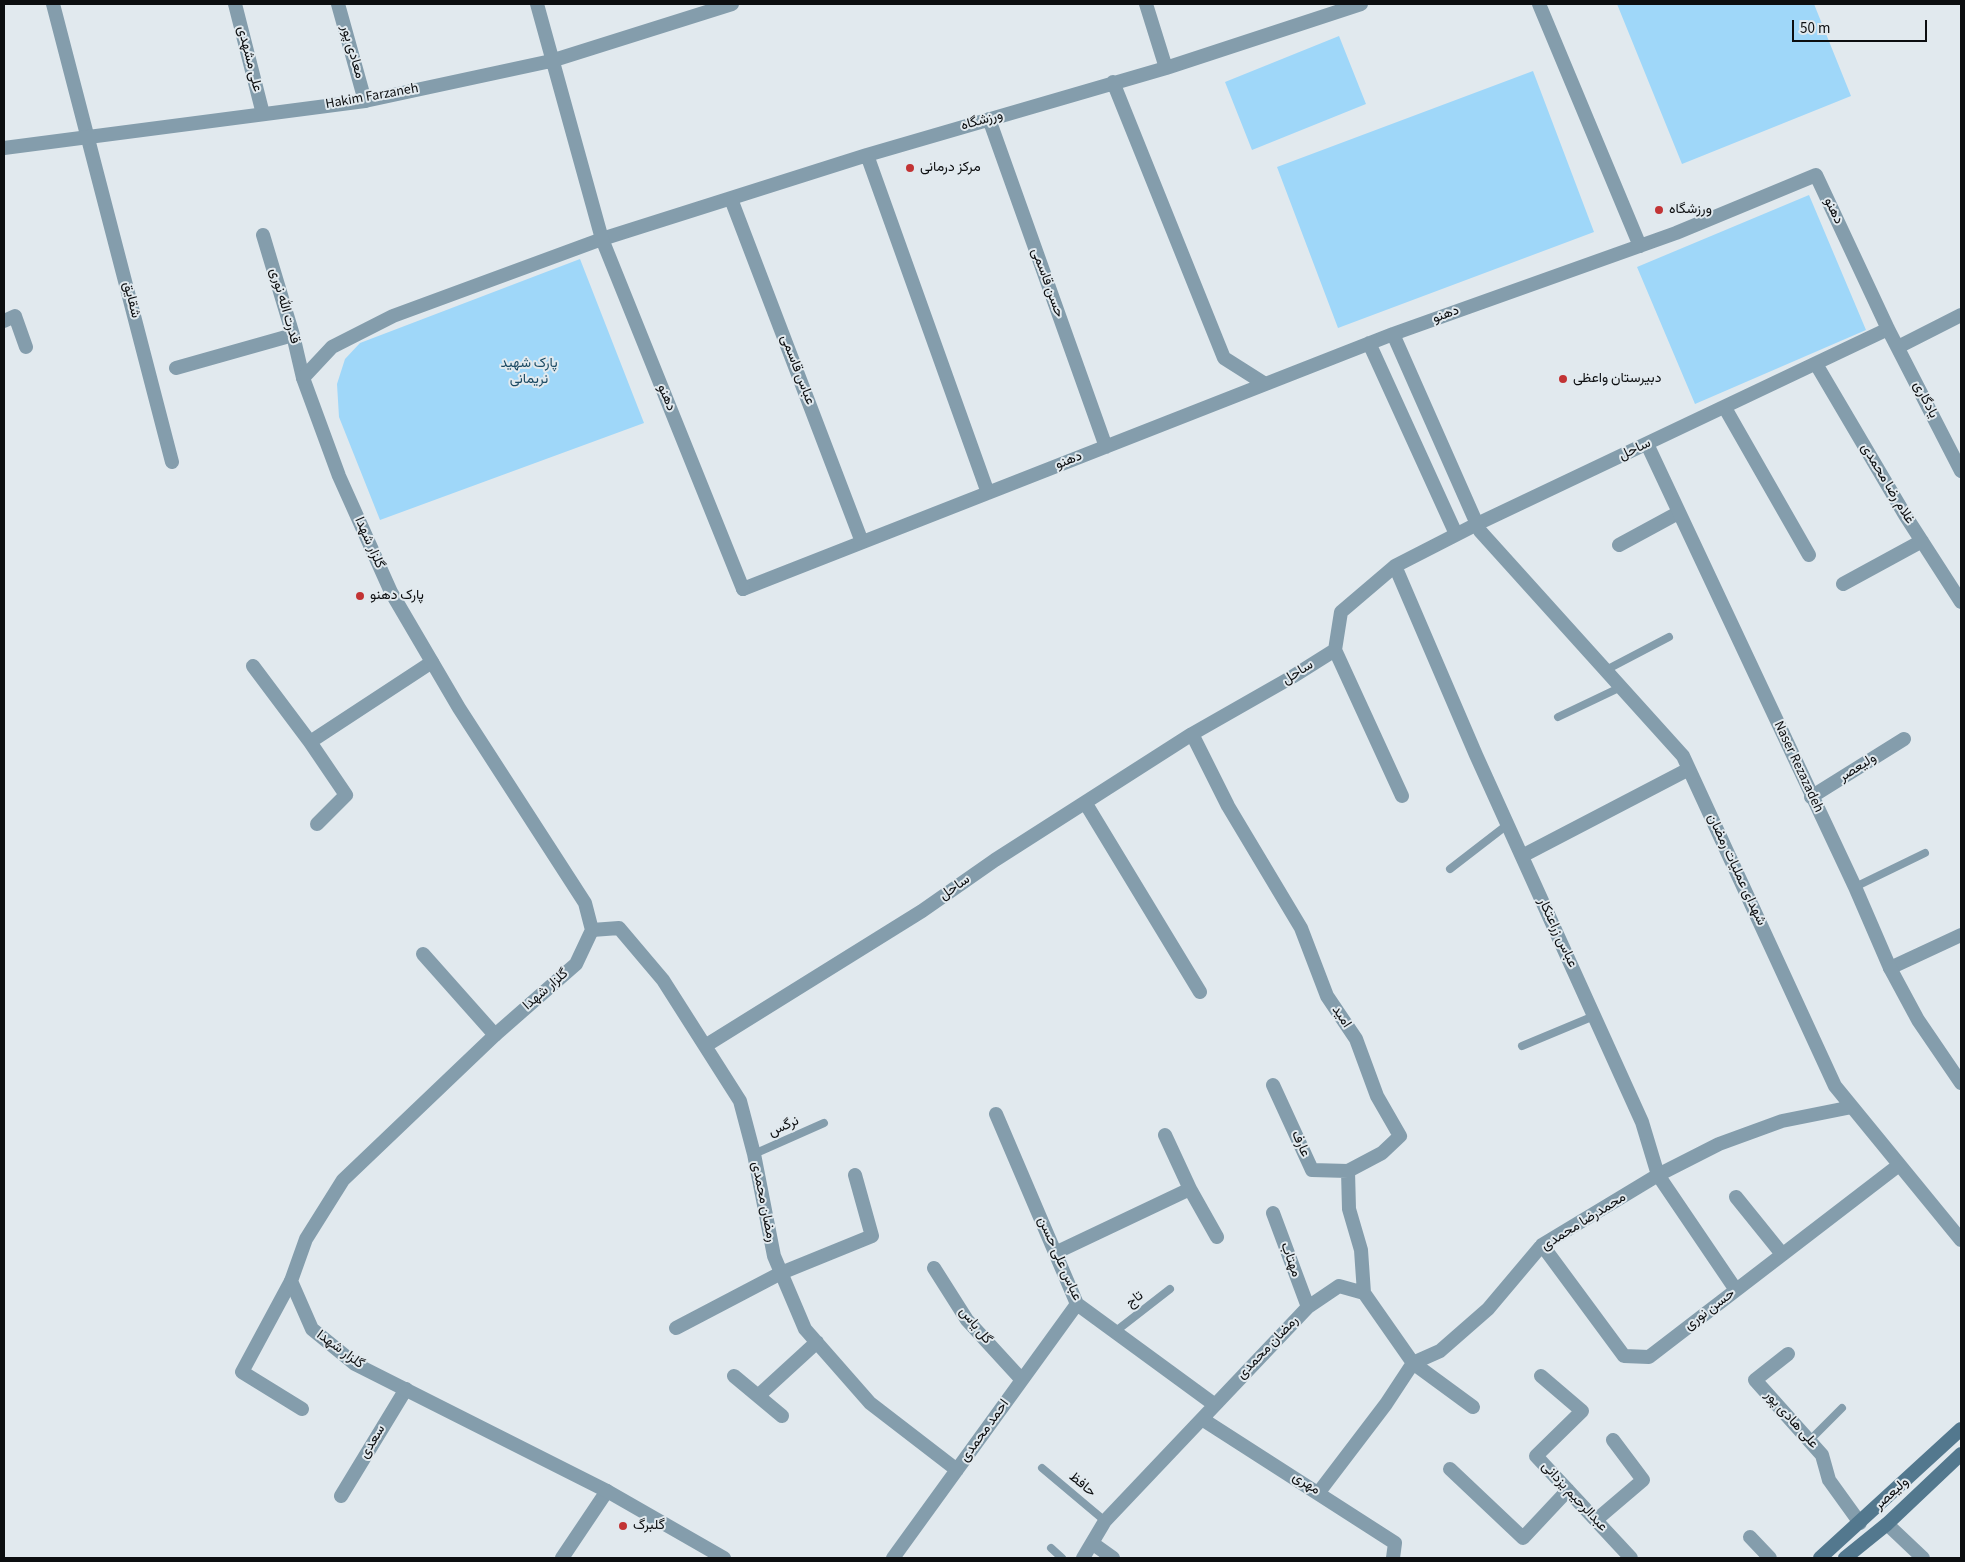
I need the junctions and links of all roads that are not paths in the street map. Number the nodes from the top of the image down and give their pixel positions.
1 (53, 4) edge
2 (236, 4) edge
3 (338, 4) edge
4 (537, 4) edge
5 (732, 4) edge
6 (1146, 4) edge
7 (1361, 4) edge
8 (1539, 4) edge
9 (551, 62) junction
10 (1166, 68) junction
11 (1113, 82) junction
12 (365, 101) junction
13 (263, 114) junction
14 (989, 119) junction
15 (89, 137) junction
16 (4, 148) edge
17 (867, 155) junction
18 (731, 198) junction
19 (263, 235) dead end
20 (602, 239) junction
21 (1640, 246) junction
22 (1961, 315) edge
23 (4, 321) edge
24 (1888, 329) junction
25 (1394, 334) junction
26 (293, 335) junction
27 (1370, 343) junction
28 (26, 346) dead end
29 (1898, 347) junction
30 (1816, 364) junction
31 (176, 368) dead end
32 (303, 378) junction
33 (1265, 384) junction
34 (1725, 408) junction
35 (1647, 444) junction
36 (1106, 447) junction
37 (172, 462) dead end
38 (1961, 471) edge
39 (988, 492) junction
40 (1678, 513) junction
41 (1477, 524) junction
42 (1456, 534) junction
43 (1922, 540) junction
44 (862, 542) junction
45 (1619, 545) dead end
46 (1809, 555) dead end
47 (1395, 566) junction
48 (1844, 584) dead end
49 (1961, 602) edge
50 (1669, 637) dead end
51 (1336, 650) junction
52 (432, 662) junction
53 (253, 666) dead end
54 (1606, 670) junction
55 (1621, 687) junction
56 (1558, 717) dead end
57 (1192, 734) junction
58 (1904, 740) dead end
59 (310, 742) junction
60 (1689, 769) junction
61 (1402, 796) dead end
62 (1811, 796) junction
63 (1086, 804) junction
64 (317, 824) dead end
65 (1508, 825) junction
66 (1924, 853) dead end
67 (1522, 856) junction
68 (1450, 869) dead end
69 (1855, 886) junction
70 (592, 930) junction
71 (1961, 935) edge
72 (424, 954) dead end
73 (1890, 968) junction
74 (1200, 992) dead end
75 (1594, 1016) junction
76 (495, 1035) junction
77 (705, 1046) junction
78 (1522, 1046) dead end
79 (1961, 1083) edge
80 (1273, 1085) dead end
81 (1852, 1107) junction
82 (996, 1114) dead end
83 (824, 1122) dead end
84 (1165, 1135) dead end
85 (754, 1154) junction
86 (1899, 1165) junction
87 (1348, 1171) junction
88 (855, 1175) dead end
89 (1658, 1175) junction
90 (1190, 1189) junction
91 (1736, 1197) dead end
92 (1273, 1213) dead end
93 (1216, 1236) dead end
94 (1961, 1240) edge
95 (1542, 1245) junction
96 (1055, 1253) junction
97 (1782, 1254) junction
98 (934, 1268) dead end
99 (781, 1273) junction
100 (291, 1281) junction
101 (1170, 1289) dead end
102 (1736, 1290) junction
103 (1364, 1293) junction
104 (1077, 1304) junction
105 (1308, 1307) junction
106 (676, 1328) dead end
107 (1116, 1331) junction
108 (817, 1342) junction
109 (1788, 1354) dead end
110 (1413, 1363) junction
111 (734, 1376) dead end
112 (1542, 1376) dead end
113 (1022, 1380) junction
114 (406, 1389) junction
115 (758, 1396) junction
116 (1215, 1405) junction
117 (1473, 1407) dead end
118 (1842, 1408) dead end
119 (302, 1409) dead end
120 (782, 1416) dead end
121 (1202, 1419) junction
122 (1961, 1428) edge
123 (1613, 1440) dead end
124 (1809, 1441) junction
125 (1961, 1454) edge
126 (1042, 1468) dead end
127 (1450, 1469) dead end
128 (957, 1470) junction
129 (1568, 1490) junction
130 (607, 1492) junction
131 (1319, 1492) junction
132 (341, 1496) dead end
133 (1596, 1520) junction
134 (1105, 1521) junction
135 (1860, 1523) junction
136 (1887, 1524) junction
137 (1750, 1537) dead end
138 (1092, 1543) junction
139 (1051, 1548) dead end
140 (562, 1558) edge
141 (724, 1558) edge
142 (893, 1558) edge
143 (1062, 1558) edge
144 (1083, 1558) edge
145 (1113, 1558) edge
146 (1393, 1558) edge
147 (1631, 1558) edge
148 (1770, 1558) edge
149 (1820, 1558) edge
150 (1845, 1558) edge
151 (1923, 1558) edge

1 - 15 street, شقایق
2 - 13 street, علی مشهدی
3 - 12 street, معادی پور
4 - 9 street, دهنو
5 - 9 street, Hakim Farzaneh
6 - 10 street
7 - 10 street, ورزشگاه
8 - 21 street
9 - 12 street, Hakim Farzaneh
9 - 20 street, دهنو
10 - 11 street, ورزشگاه
11 - 14 street, ورزشگاه
11 - 33 street
12 - 13 street, Hakim Farzaneh
13 - 15 street, Hakim Farzaneh
14 - 17 street, ورزشگاه
14 - 36 street, حسن قاسمی
15 - 16 street, Hakim Farzaneh
15 - 37 street, شقایق
17 - 18 street, ورزشگاه
17 - 39 street
18 - 20 street, ورزشگاه
18 - 44 street, عباس قاسمی
19 - 26 street, قدرت الله نوری
20 - 32 street
20 - 44 street, دهنو
21 - 24 street, دهنو
21 - 25 street, دهنو
22 - 29 street
23 - 28 street
24 - 29 street, یادگاری
24 - 30 street, ساحل
25 - 27 street, دهنو
25 - 41 street, شهدای عملیات رمضان
26 - 31 street
26 - 32 street, قدرت الله نوری
27 - 33 street, دهنو
27 - 42 street
29 - 38 street, یادگاری
30 - 34 street, ساحل
30 - 43 street, غلام رضا محمدی
32 - 52 street, گلزار شهدا
33 - 36 street, دهنو
34 - 35 street, ساحل
34 - 46 street
35 - 40 street, Naser Rezazadeh
35 - 41 street, ساحل
36 - 39 street, دهنو
39 - 44 street, دهنو
40 - 45 street
40 - 62 street, Naser Rezazadeh
41 - 42 street, ساحل
41 - 54 street, شهدای عملیات رمضان
42 - 47 street, ساحل
43 - 48 street
43 - 49 street, غلام رضا محمدی
47 - 51 street, ساحل
47 - 65 street, عباس زراعتکار
50 - 54 lane
51 - 57 street, ساحل
51 - 61 street
52 - 59 street
52 - 70 street, گلزار شهدا
53 - 59 street
54 - 55 street, شهدای عملیات رمضان
55 - 56 lane
55 - 60 street, شهدای عملیات رمضان
57 - 63 street, ساحل
57 - 87 street, امید
58 - 62 street, ولیعصر
59 - 64 street
60 - 67 street
60 - 81 street, شهدای عملیات رمضان
62 - 69 street, Naser Rezazadeh
63 - 74 street
63 - 77 street, ساحل
65 - 67 street, عباس زراعتکار
65 - 68 lane
66 - 69 lane
67 - 75 street, عباس زراعتکار
69 - 73 street, Naser Rezazadeh
70 - 76 street, گلزار شهدا
70 - 77 street, رمضان محمدی
71 - 73 street
72 - 76 street
73 - 79 street, Naser Rezazadeh
75 - 78 lane
75 - 89 street, عباس زراعتکار
76 - 100 street, گلزار شهدا
77 - 85 street, رمضان محمدی
80 - 87 street, عارف
81 - 86 street, شهدای عملیات رمضان
81 - 89 street, محمدرضا محمدی
82 - 96 street, عباس علی حسن
83 - 85 lane, نرگس
84 - 90 street
85 - 99 street, رمضان محمدی
86 - 94 street, شهدای عملیات رمضان
86 - 97 street, حسن نوری
87 - 103 street
88 - 99 street
89 - 95 street, محمدرضا محمدی
89 - 102 street, عباس زراعتکار
90 - 93 street
90 - 96 street
91 - 97 street
92 - 105 street, مهتاب
95 - 102 street, حسن نوری
95 - 110 street, محمدرضا محمدی
96 - 104 street, عباس علی حسن
97 - 102 street, حسن نوری
98 - 113 street, گل یاس
99 - 106 street
99 - 108 street, رمضان محمدی
100 - 114 street, گلزار شهدا
100 - 119 street
101 - 107 lane, تاج
103 - 105 street, رمضان محمدی
103 - 110 street
104 - 107 street, عباس علی حسن
104 - 113 street, احمد محمدی
105 - 116 street, رمضان محمدی
107 - 116 street, عباس علی حسن
108 - 115 street
108 - 128 street, رمضان محمدی
109 - 124 street, علی هادی پور
110 - 117 street
110 - 131 street
111 - 115 street
112 - 129 street, عبدالرحیم یزدانی
113 - 128 street, احمد محمدی
114 - 130 street, گلزار شهدا
114 - 132 street, سعدی
115 - 120 street
116 - 121 street, رمضان محمدی
118 - 124 lane
121 - 131 street, مهری
121 - 134 street, رمضان محمدی
122 - 135 main road, ولیعصر
123 - 133 street
124 - 135 street, علی هادی پور
125 - 136 main road, ولیعصر
126 - 134 lane, حافظ
127 - 129 street
128 - 142 street, احمد محمدی
129 - 133 street, عبدالرحیم یزدانی
130 - 140 street
130 - 141 street, گلزار شهدا
131 - 146 street, مهری
133 - 147 street, عبدالرحیم یزدانی
134 - 138 street, رمضان محمدی
135 - 149 main road, ولیعصر
136 - 150 main road, ولیعصر
136 - 151 street
137 - 148 street
138 - 144 street, رمضان محمدی
138 - 145 street
139 - 143 lane

